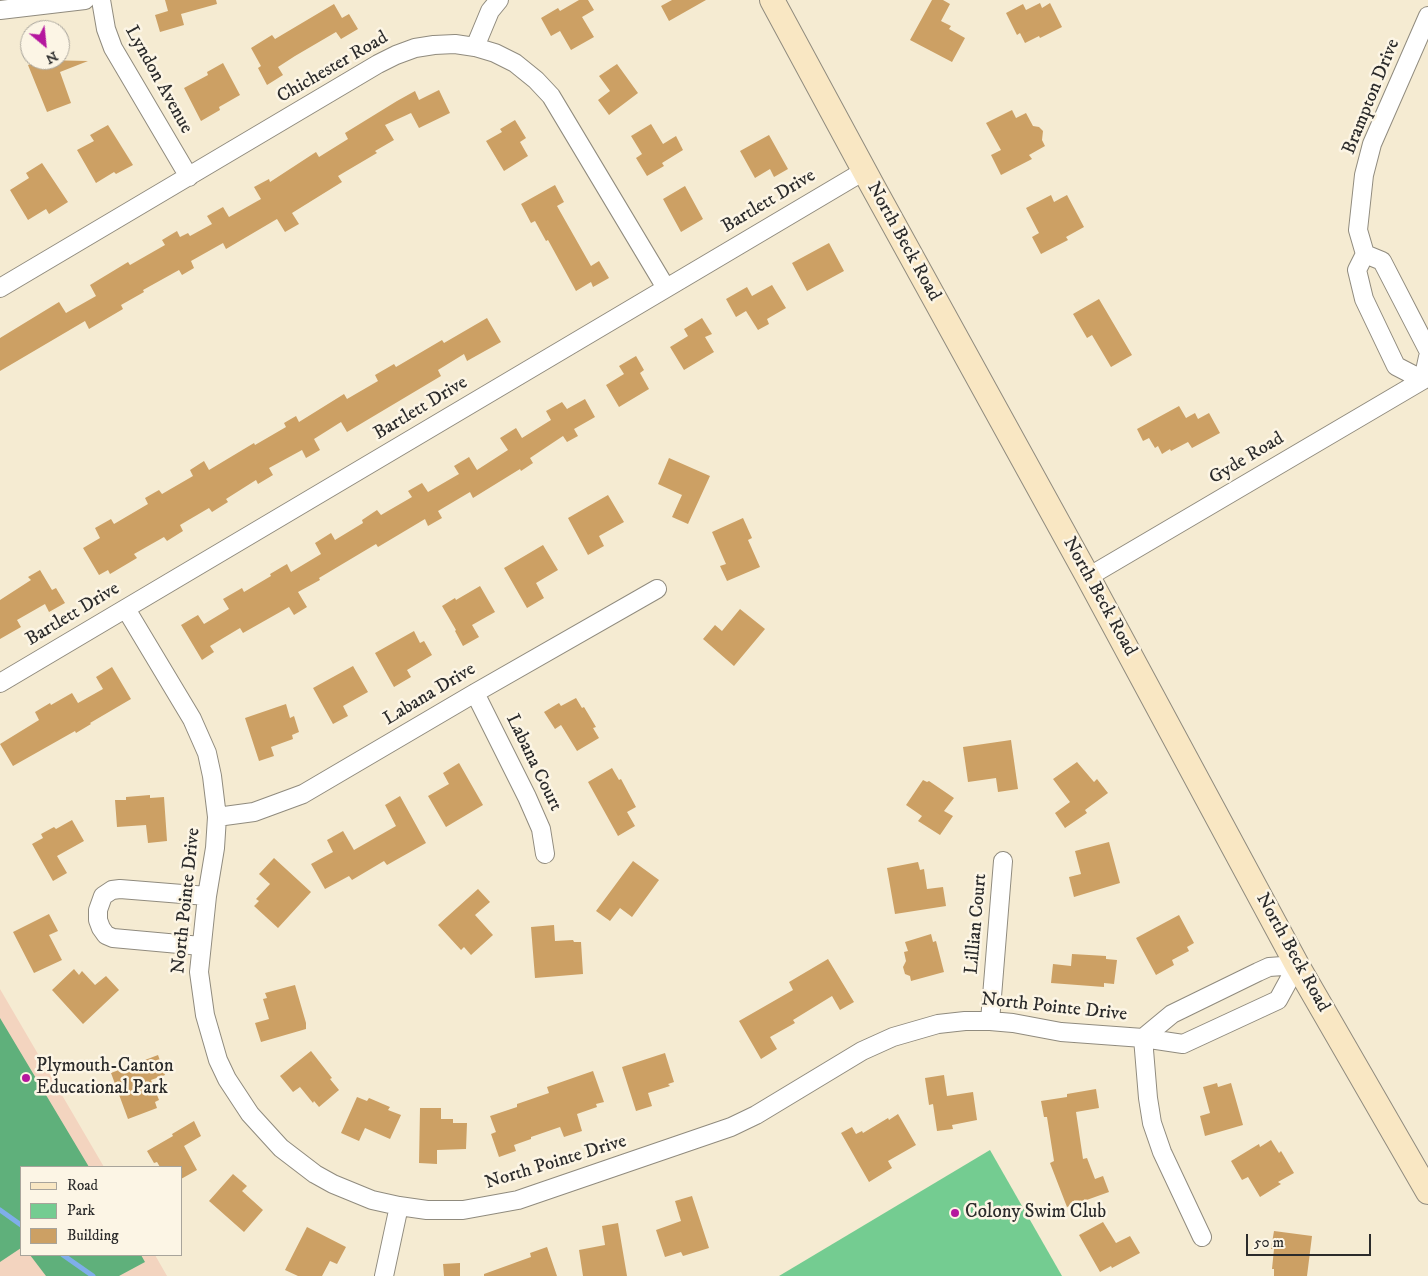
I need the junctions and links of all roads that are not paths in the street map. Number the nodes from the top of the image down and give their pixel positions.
1 (84, 0) edge
2 (101, 0) edge
3 (499, 0) edge
4 (772, 0) edge
5 (0, 10) edge
6 (1428, 16) edge
7 (475, 47) junction
8 (864, 171) junction
9 (189, 177) junction
10 (1365, 254) junction
11 (0, 288) edge
12 (666, 288) junction
13 (1428, 350) edge
14 (1428, 357) edge
15 (1425, 378) edge
16 (1088, 577) junction
17 (657, 589) dead end
18 (126, 609) junction
19 (0, 683) edge
20 (475, 692) junction
21 (217, 818) junction
22 (545, 854) dead end
23 (1004, 861) dead end
24 (207, 896) junction
25 (201, 946) junction
26 (1298, 965) junction
27 (990, 1020) junction
28 (1143, 1038) junction
29 (1428, 1192) edge
30 (399, 1206) junction
31 (1202, 1237) dead end
32 (384, 1276) edge

1 - 5 street
2 - 9 street, Lyndon Avenue
3 - 7 street
4 - 8 main road, North Beck Road
6 - 10 street, Brampton Drive
7 - 9 street, Chichester Road
7 - 12 street, Chichester Road
8 - 12 street, Bartlett Drive
8 - 16 main road, North Beck Road
9 - 11 street, Chichester Road
10 - 13 street
10 - 15 street
12 - 18 street, Bartlett Drive
14 - 15 street
15 - 16 street, Gyde Road
16 - 26 main road, North Beck Road
17 - 20 street, Labana Drive
18 - 19 street, Bartlett Drive
18 - 21 street, North Pointe Drive
20 - 21 street, Labana Drive
20 - 22 street, Labana Court
21 - 24 street, North Pointe Drive
23 - 27 street, Lillian Court
24 - 25 street, North Pointe Drive
24 - 25 street
25 - 30 street, North Pointe Drive
26 - 28 street, North Pointe Drive
26 - 28 street, North Pointe Drive
26 - 29 main road, North Beck Road
27 - 28 street, North Pointe Drive
27 - 30 street, North Pointe Drive
28 - 31 street
30 - 32 street

